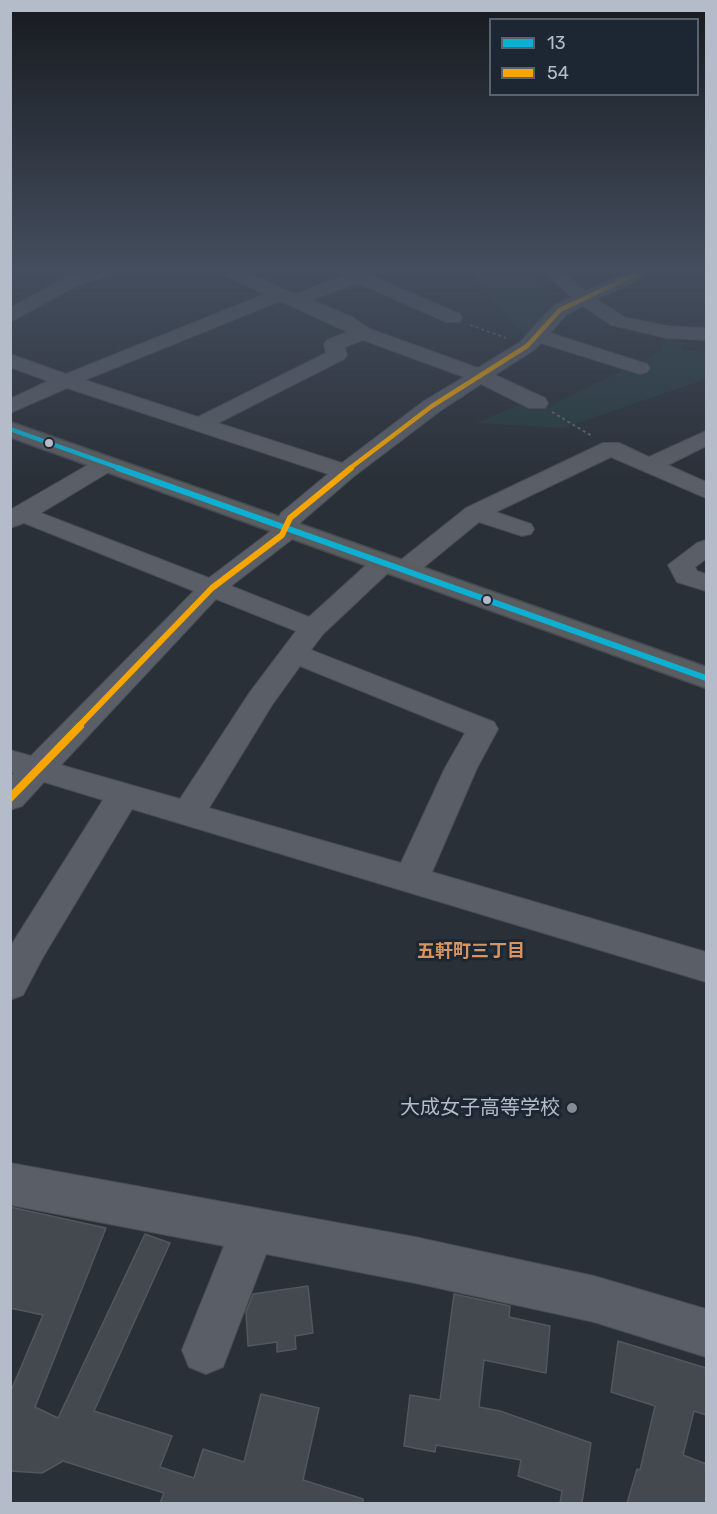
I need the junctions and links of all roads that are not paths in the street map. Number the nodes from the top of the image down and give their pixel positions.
1 (164, 344) edge
2 (337, 344) edge
3 (392, 344) edge
4 (528, 344) edge
5 (543, 344) edge
6 (663, 344) edge
7 (10, 360) edge
8 (640, 368) junction
9 (480, 376) junction
10 (621, 378) dead end
11 (66, 381) junction
12 (537, 403) road end
13 (10, 407) edge
14 (202, 423) junction
15 (10, 429) edge
16 (706, 438) edge
17 (106, 464) junction
18 (650, 465) junction
19 (345, 472) junction
20 (706, 491) edge
21 (475, 513) junction
22 (16, 518) edge
23 (286, 527) junction
24 (522, 529) dead end
25 (706, 548) edge
26 (394, 566) junction
27 (706, 583) edge
28 (212, 588) junction
29 (313, 628) junction
30 (293, 653) junction
31 (706, 678) edge
32 (25, 766) edge
33 (123, 796) junction
34 (10, 798) edge
35 (188, 814) junction
36 (411, 879) junction
37 (706, 967) edge
38 (10, 984) edge
39 (10, 1184) edge
40 (253, 1230) junction
41 (706, 1333) edge
42 (207, 1350) dead end

1 - 11 street
2 - 14 street
3 - 9 street
4 - 9 street
5 - 8 street
6 - 8 street
7 - 11 street
8 - 10 street
9 - 12 street
9 - 19 street
11 - 13 street
11 - 14 street
14 - 19 street
15 - 17 highway
16 - 18 street
17 - 22 street
17 - 23 highway
18 - 20 street
18 - 21 street
19 - 23 street
21 - 24 street
21 - 26 street
22 - 28 street
23 - 26 highway
23 - 28 street
25 - 27 street
26 - 29 street
26 - 31 highway
28 - 29 street
28 - 32 street
29 - 30 street
30 - 35 street
30 - 36 street
32 - 33 street
32 - 34 street
33 - 35 street
33 - 38 street
35 - 36 street
36 - 37 street
39 - 40 street
40 - 41 street
40 - 42 street

